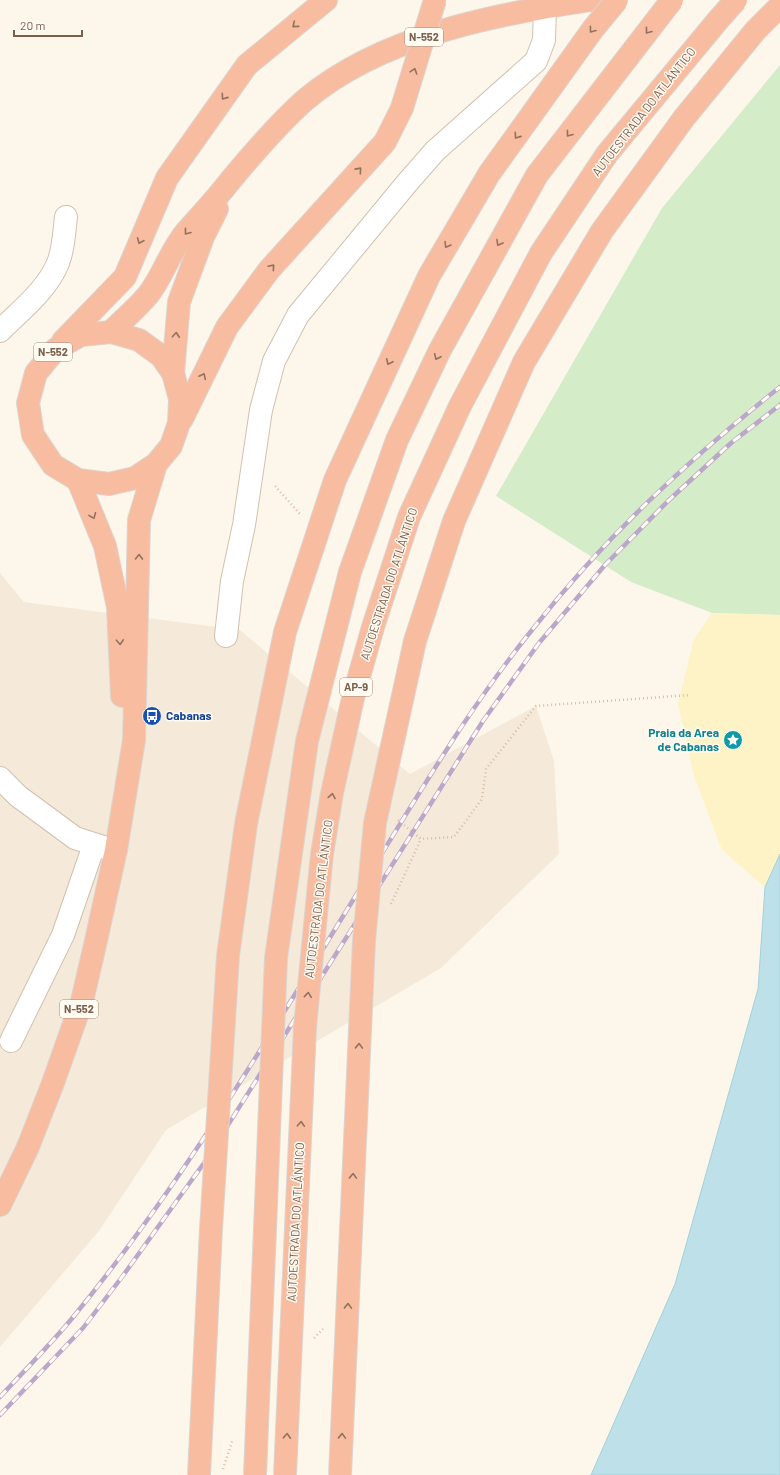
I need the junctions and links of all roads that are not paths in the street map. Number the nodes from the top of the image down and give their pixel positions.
1 (326, 0) edge
2 (435, 0) edge
3 (591, 0) edge
4 (617, 0) edge
5 (672, 0) edge
6 (736, 0) edge
7 (780, 6) edge
8 (545, 7) junction
9 (231, 181) junction
10 (66, 217) dead end
11 (0, 331) edge
12 (111, 332) junction
13 (56, 349) junction
14 (173, 374) junction
15 (179, 424) junction
16 (156, 464) junction
17 (78, 480) junction
18 (226, 636) dead end
19 (0, 778) edge
20 (124, 804) junction
21 (94, 845) junction
22 (116, 850) junction
23 (11, 1041) dead end
24 (0, 1205) edge
25 (199, 1475) edge
26 (255, 1475) edge
27 (285, 1475) edge
28 (340, 1475) edge

1 -> 13 highway
15 -> 2 highway, bridge
3 - 8 highway, N-552
4 -> 25 highway, bridge
5 -> 26 highway, AP-9, bridge
27 -> 6 highway, AUTOESTRADA DO ATLÁNTICO / AP-9, bridge
28 -> 7 highway, bridge
8 - 9 highway, N-552
8 - 18 street
9 -> 12 highway, N-552
14 -> 9 highway, N-552
10 - 11 street
12 - 13 highway, N-552
12 - 14 highway, N-552
13 - 17 highway, N-552
14 - 15 highway, N-552
15 - 16 highway, N-552
16 - 17 highway, N-552
20 -> 16 highway, N-552
17 -> 20 highway, N-552
19 - 21 street
20 - 22 highway, N-552
21 - 22 street
21 - 23 street
22 - 24 highway, N-552

